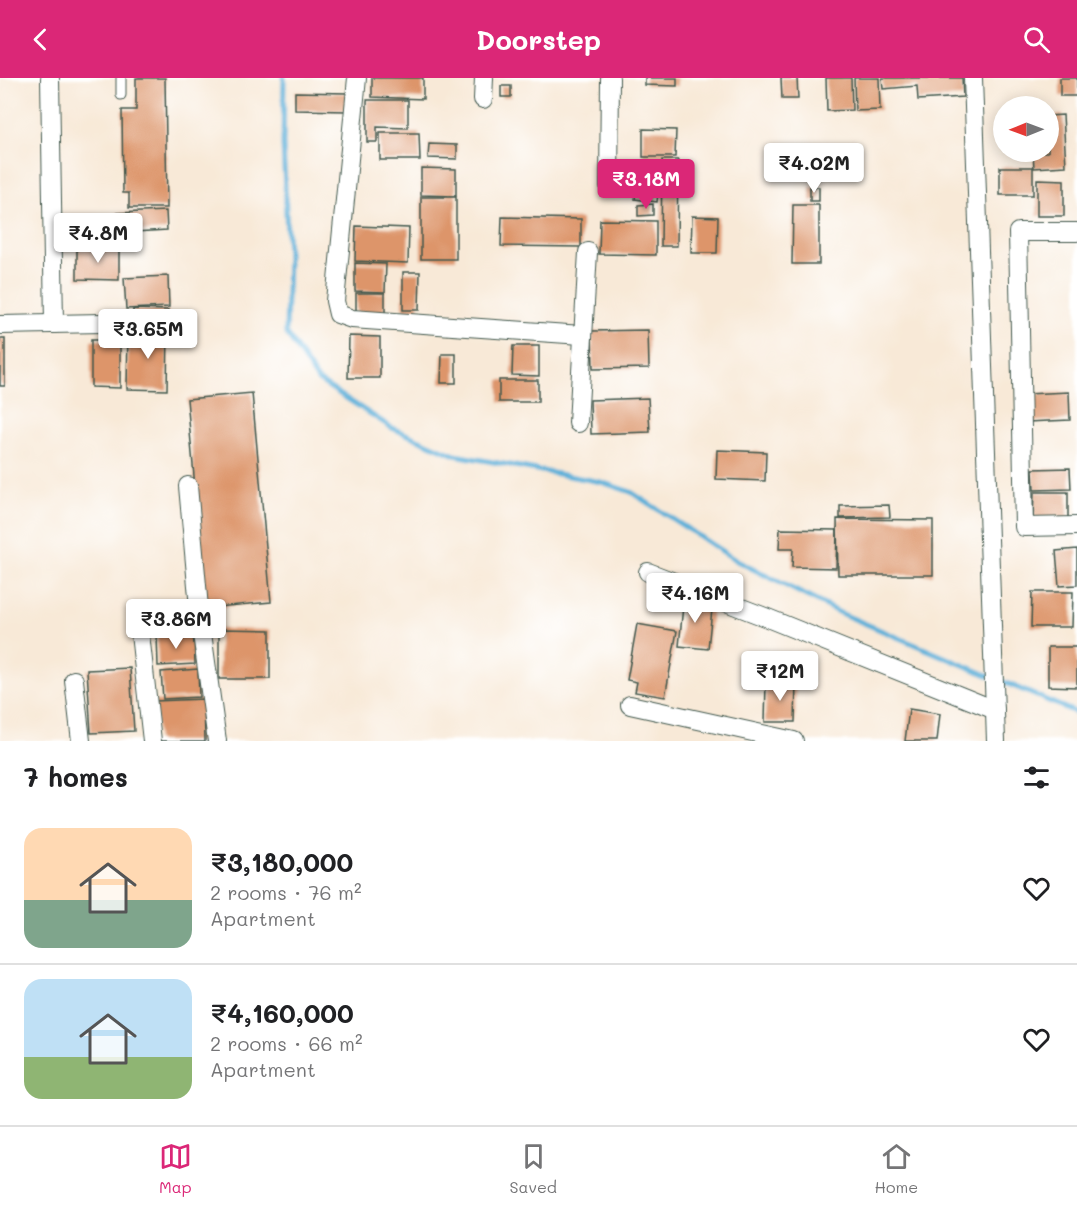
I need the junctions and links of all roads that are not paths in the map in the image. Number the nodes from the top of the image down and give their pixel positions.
1 (50, 78) edge
2 (121, 78) edge
3 (357, 78) edge
4 (484, 78) edge
5 (610, 78) edge
6 (973, 78) edge
7 (121, 95) dead end
8 (483, 99) dead end
9 (609, 186) dead end
10 (1077, 232) edge
11 (588, 252) dead end
12 (103, 323) dead end
13 (54, 324) junction
14 (0, 325) edge
15 (582, 335) junction
16 (578, 423) dead end
17 (188, 486) dead end
18 (1077, 526) edge
19 (648, 572) dead end
20 (200, 619) junction
21 (74, 680) dead end
22 (630, 705) dead end
23 (995, 710) junction
24 (81, 741) edge
25 (152, 741) edge
26 (217, 741) edge
27 (794, 741) edge
28 (996, 741) edge

1 - 13 street
2 - 7 lane
3 - 15 street
4 - 8 street
5 - 9 street
6 - 23 street
10 - 18 street
11 - 15 street
12 - 13 street
13 - 14 street
15 - 16 street
17 - 20 street
19 - 23 street
20 - 25 street
20 - 26 street
21 - 24 street
22 - 27 street
23 - 28 street

